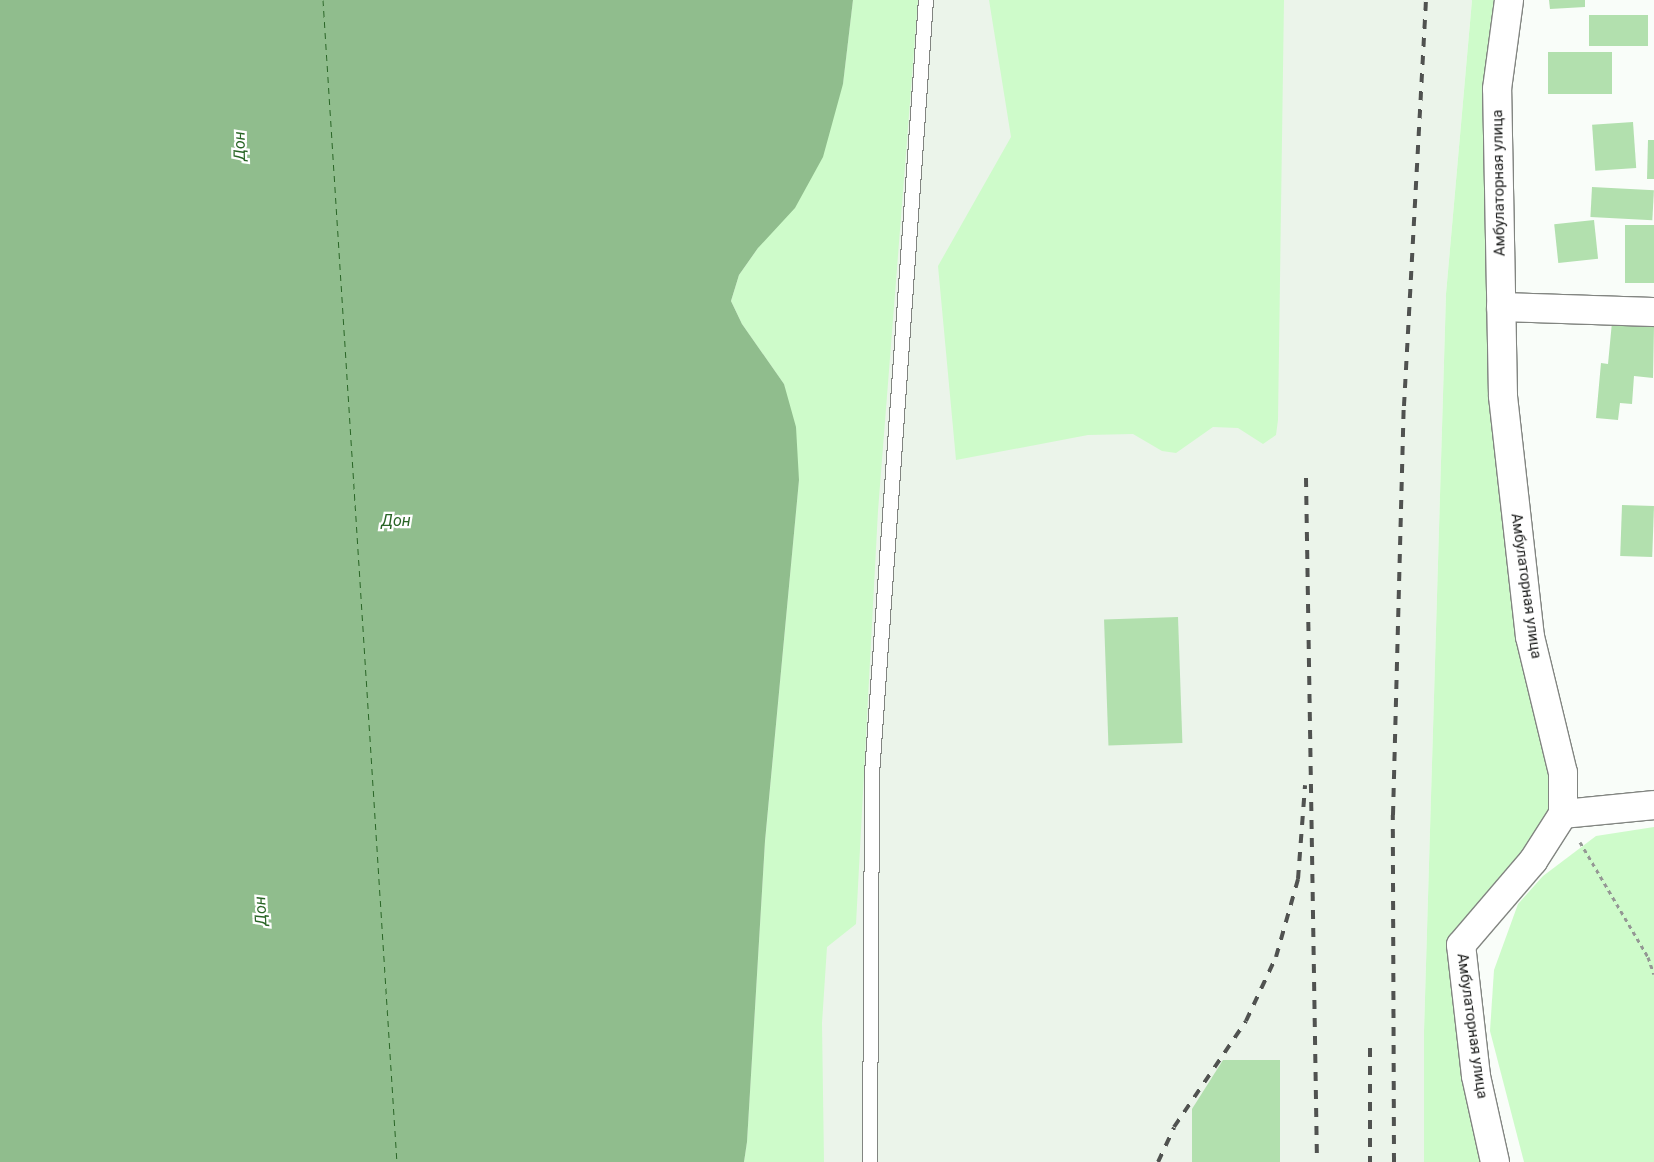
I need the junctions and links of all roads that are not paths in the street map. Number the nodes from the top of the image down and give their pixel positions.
1 (926, 0) edge
2 (1509, 0) edge
3 (1501, 306) junction
4 (1654, 312) edge
5 (1654, 805) edge
6 (1563, 814) junction
7 (870, 1162) edge
8 (1496, 1162) edge

1 - 7 lane
2 - 3 street, Амбулаторная улица
3 - 4 street
3 - 6 street, Амбулаторная улица
5 - 6 street
6 - 8 street, Амбулаторная улица

